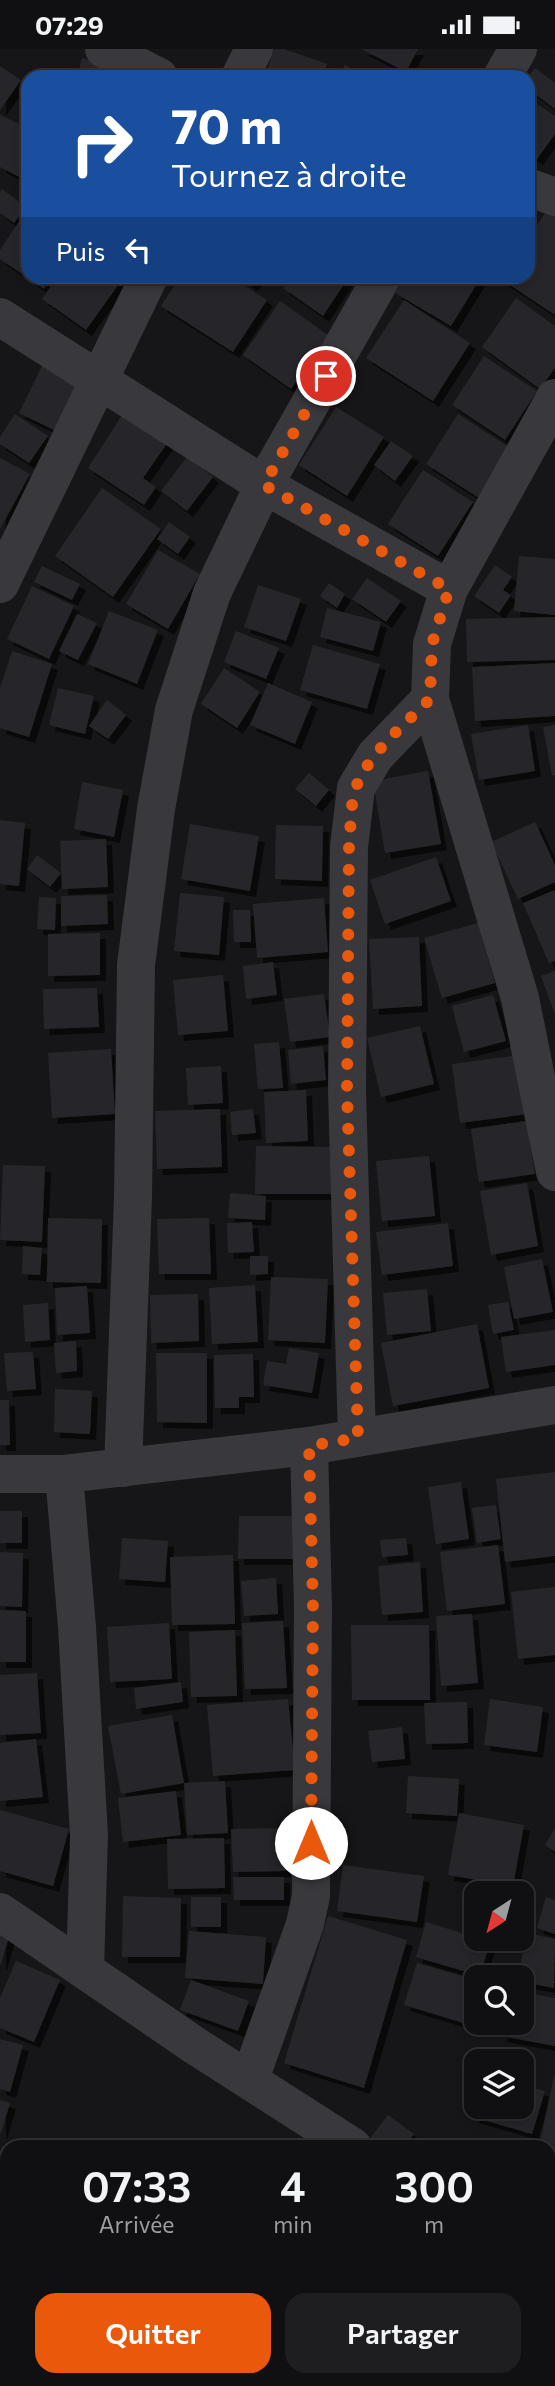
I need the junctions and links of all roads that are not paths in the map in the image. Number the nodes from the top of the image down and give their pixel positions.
1 (104, 49) edge
2 (254, 49) edge
3 (518, 49) edge
4 (145, 70) edge
5 (244, 70) edge
6 (506, 70) edge
7 (535, 190) edge
8 (555, 197) edge
9 (146, 284) edge
10 (378, 284) edge
11 (0, 317) edge
12 (100, 381) junction
13 (555, 398) edge
14 (264, 485) junction
15 (0, 584) edge
16 (449, 589) junction
17 (430, 699) junction
18 (555, 1172) edge
19 (555, 1405) edge
20 (358, 1438) junction
21 (309, 1446) junction
22 (123, 1468) junction
23 (0, 1474) edge
24 (64, 1474) junction
25 (0, 1912) edge
26 (85, 1970) junction
27 (250, 2079) junction
28 (342, 2140) edge

1 - 4 street
2 - 5 street
3 - 6 street
7 - 8 street
9 - 12 street
10 - 14 street
11 - 12 street
12 - 14 street
12 - 15 street
13 - 16 street
14 - 16 street
14 - 22 street
16 - 17 street
17 - 18 street
17 - 20 street
19 - 20 street
20 - 21 street
21 - 22 street
21 - 27 street
22 - 24 street
23 - 24 street
24 - 26 street
25 - 26 street
26 - 27 street
27 - 28 street

